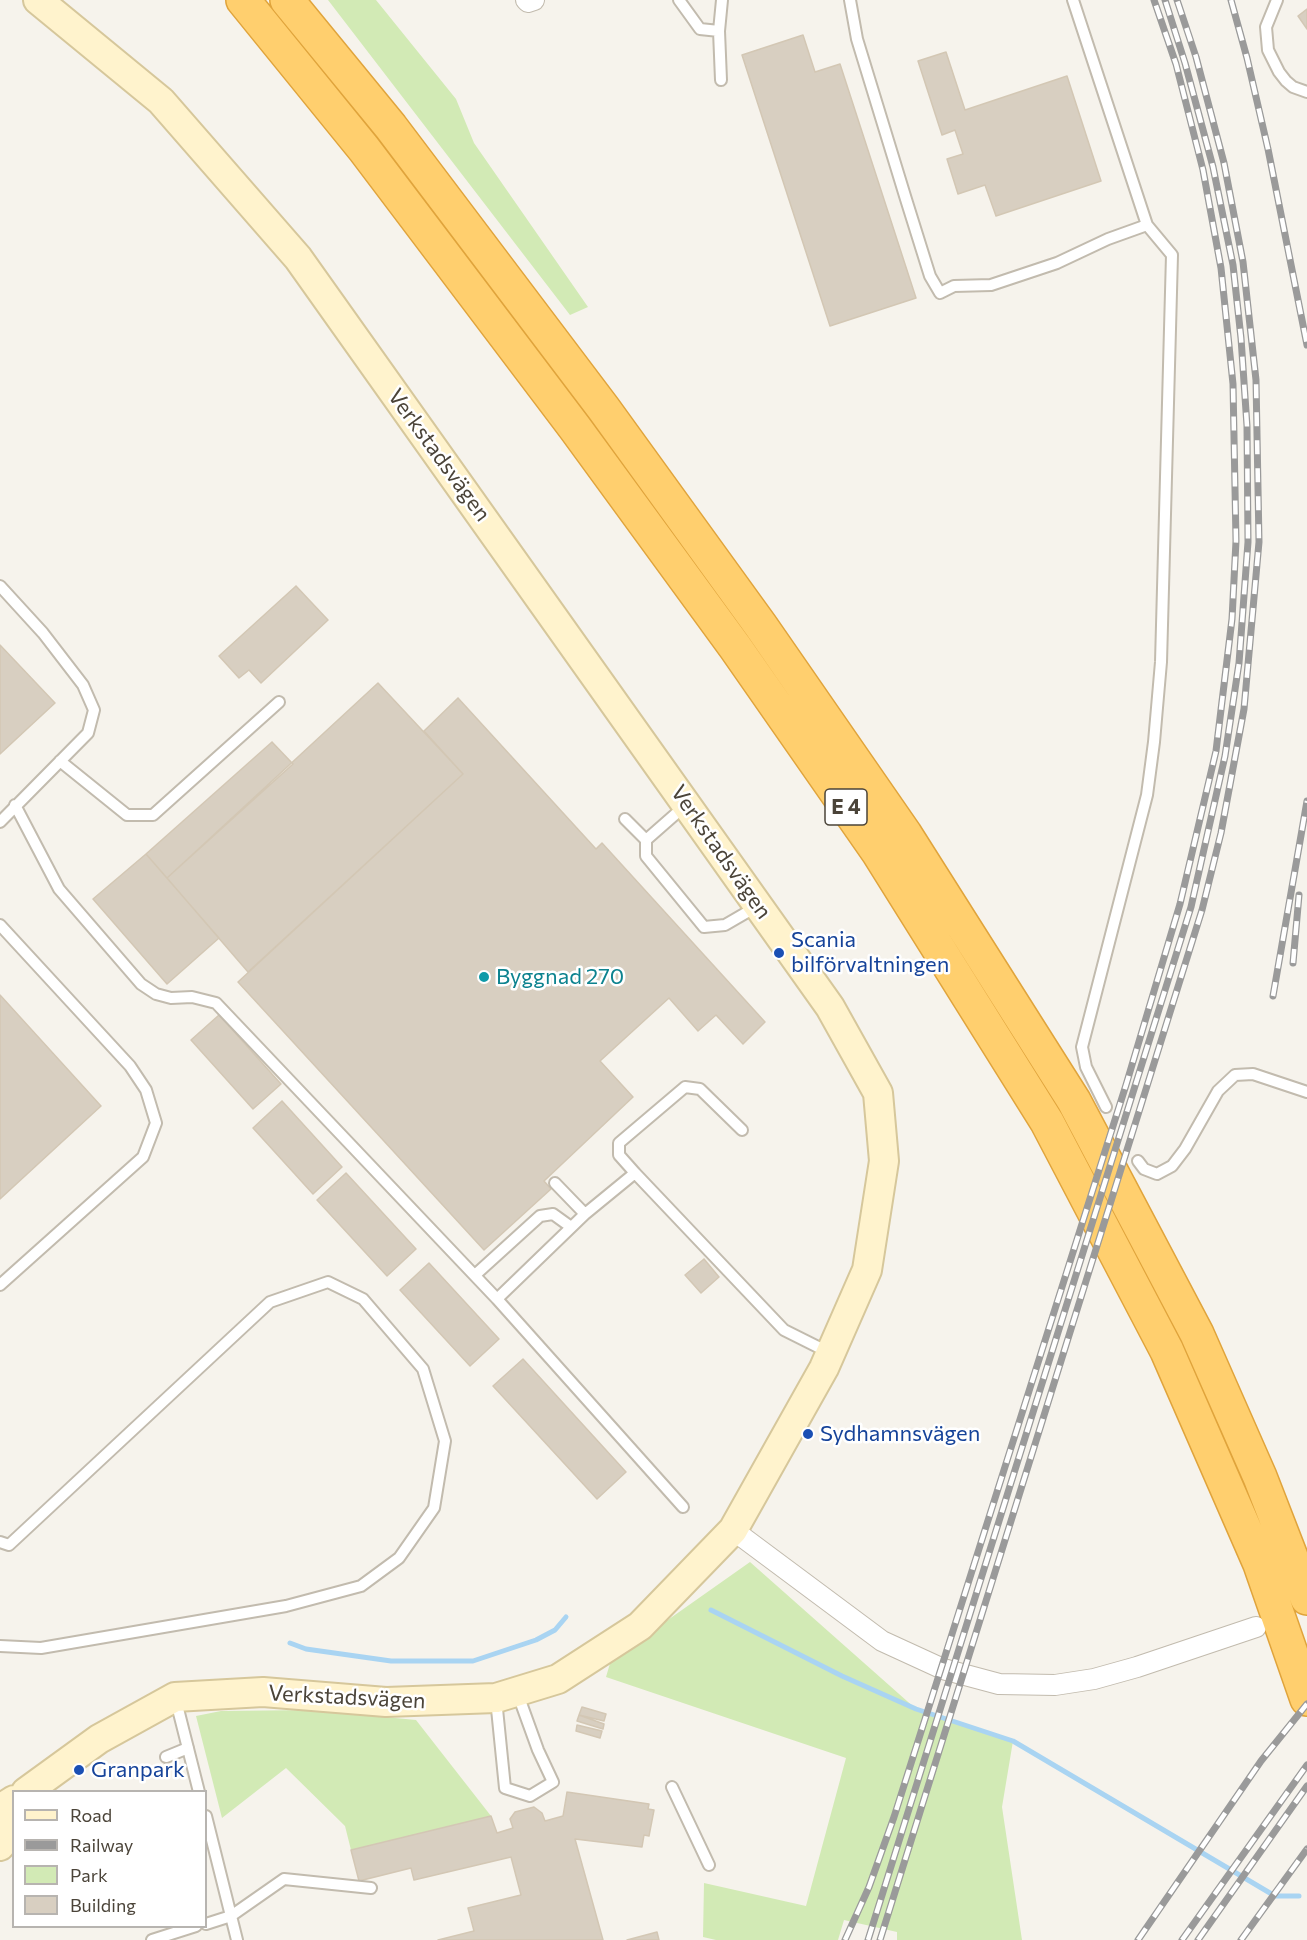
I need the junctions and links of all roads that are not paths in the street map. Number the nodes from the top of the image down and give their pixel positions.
1 (38, 0) edge
2 (243, 0) edge
3 (287, 0) edge
4 (526, 0) edge
5 (534, 0) edge
6 (679, 0) edge
7 (722, 0) edge
8 (850, 0) edge
9 (1073, 0) edge
10 (1277, 0) edge
11 (720, 31) junction
12 (721, 80) dead end
13 (1307, 92) edge
14 (1147, 225) junction
15 (0, 586) edge
16 (279, 702) dead end
17 (60, 761) junction
18 (687, 804) junction
19 (15, 805) junction
20 (626, 819) dead end
21 (0, 822) edge
22 (646, 840) junction
23 (759, 906) junction
24 (0, 925) edge
25 (1307, 1092) edge
26 (1106, 1107) dead end
27 (742, 1130) dead end
28 (1138, 1161) dead end
29 (635, 1173) junction
30 (555, 1183) dead end
31 (585, 1214) junction
32 (571, 1227) junction
33 (475, 1275) junction
34 (0, 1285) edge
35 (498, 1299) junction
36 (831, 1353) junction
37 (683, 1507) dead end
38 (734, 1530) junction
39 (0, 1542) edge
40 (1307, 1598) edge
41 (1256, 1626) dead end
42 (0, 1646) edge
43 (507, 1695) junction
44 (175, 1697) junction
45 (1307, 1699) edge
46 (188, 1748) junction
47 (166, 1757) dead end
48 (37, 1786) edge
49 (672, 1787) dead end
50 (199, 1790) edge
51 (207, 1820) edge
52 (12, 1831) edge
53 (0, 1846) edge
54 (708, 1865) dead end
55 (371, 1888) dead end
56 (231, 1917) junction
57 (207, 1924) edge
58 (190, 1928) edge
59 (152, 1940) edge
60 (230, 1940) edge
61 (237, 1940) edge

1 - 18 main road, Verkstadsvägen
2 - 45 highway, E 4
3 - 40 highway, E 4
4 - 5 street
6 - 11 lane
7 - 11 lane
8 - 14 lane
9 - 14 lane
10 - 13 lane
11 - 12 lane
14 - 26 lane
15 - 17 lane
16 - 17 lane
17 - 19 lane
18 - 22 lane
18 - 23 main road, Verkstadsvägen
19 - 21 lane
19 - 33 lane
20 - 22 lane
22 - 23 lane
23 - 36 main road, Verkstadsvägen
24 - 34 lane
25 - 28 lane
27 - 29 lane
29 - 31 lane
29 - 36 lane
30 - 31 lane
31 - 32 lane
32 - 33 lane
32 - 35 lane
33 - 35 lane
35 - 37 lane
36 - 38 main road, Verkstadsvägen
38 - 41 street
38 - 43 main road, Verkstadsvägen
39 - 42 lane
43 - 43 lane
43 - 44 main road, Verkstadsvägen
44 - 46 lane
44 - 48 main road, Verkstadsvägen
46 - 47 lane
46 - 50 lane
49 - 54 lane
51 - 56 lane
52 - 53 main road
55 - 56 lane
56 - 57 lane
56 - 60 lane
56 - 61 lane
58 - 59 lane

